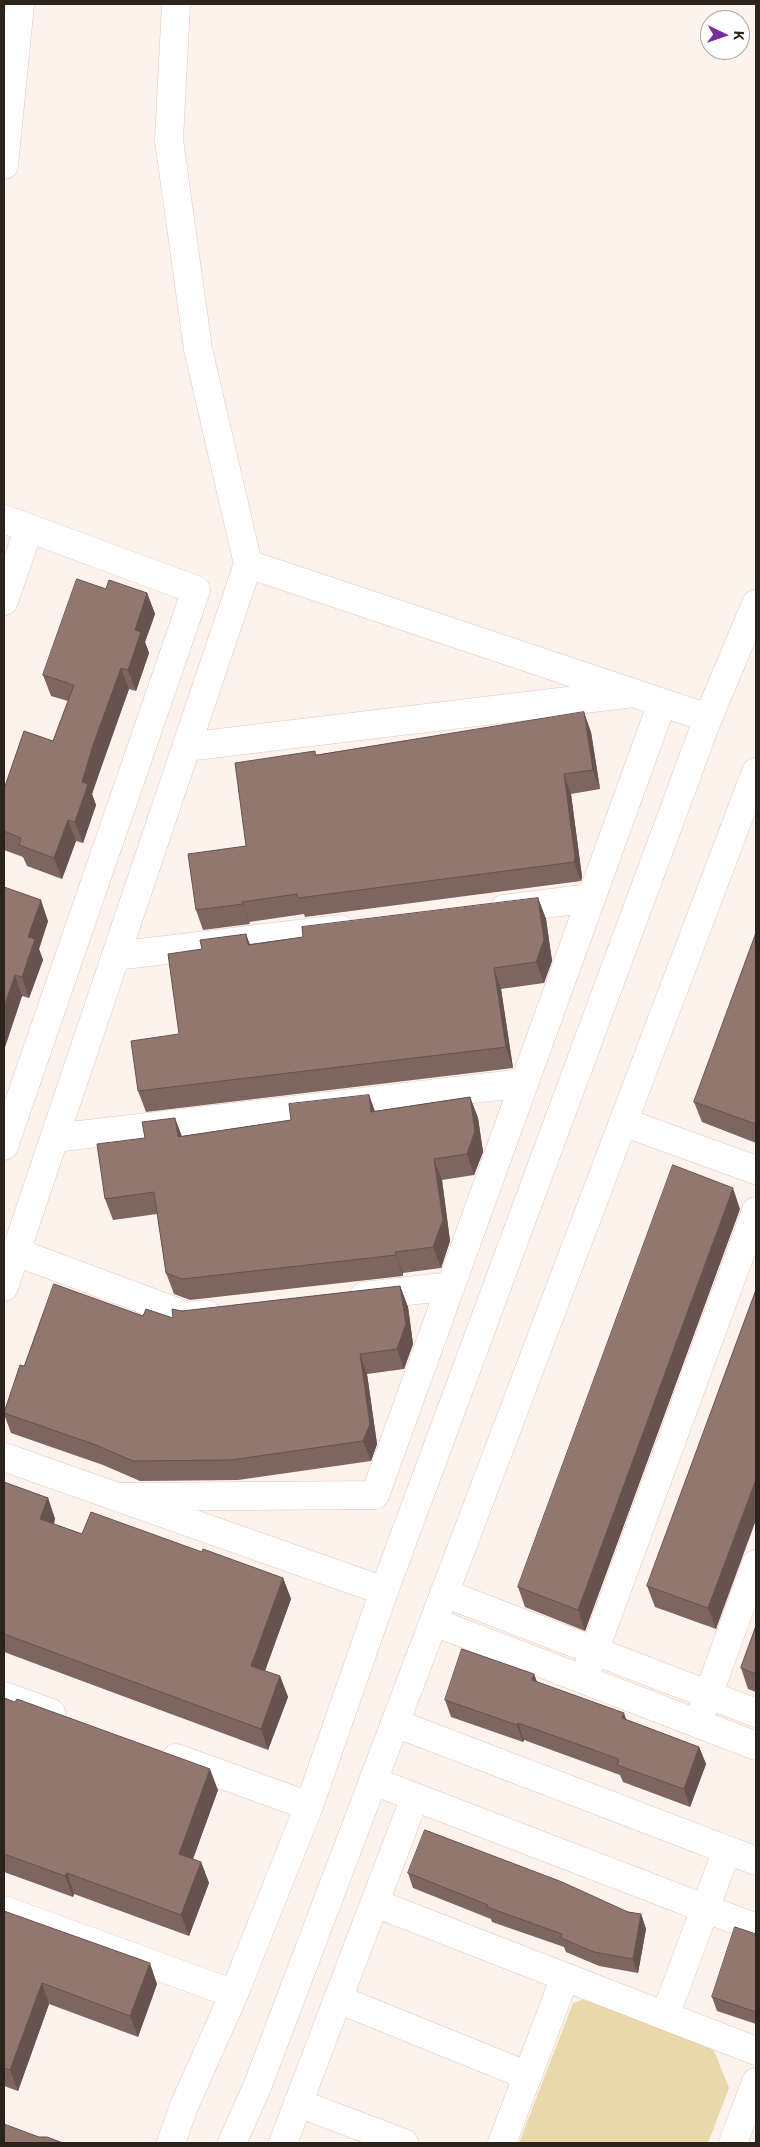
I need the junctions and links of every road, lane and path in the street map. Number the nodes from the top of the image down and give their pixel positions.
1 (20, 4) edge
2 (176, 4) edge
3 (4, 164) edge
4 (4, 519) edge
5 (29, 528) junction
6 (248, 564) junction
7 (4, 601) edge
8 (756, 604) edge
9 (633, 693) junction
10 (662, 703) junction
11 (708, 718) junction
12 (186, 747) junction
13 (756, 772) edge
14 (591, 898) junction
15 (482, 911) edge
16 (363, 926) edge
17 (116, 956) junction
18 (524, 1083) junction
19 (623, 1122) junction
20 (54, 1138) junction
21 (4, 1146) edge
22 (756, 1170) edge
23 (756, 1211) edge
24 (16, 1252) junction
25 (451, 1286) junction
26 (4, 1287) edge
27 (344, 1298) edge
28 (227, 1312) edge
29 (4, 1457) edge
30 (119, 1497) junction
31 (756, 1564) edge
32 (384, 1590) junction
33 (444, 1593) junction
34 (434, 1622) junction
35 (594, 1651) junction
36 (584, 1680) junction
37 (708, 1694) junction
38 (4, 1696) edge
39 (756, 1713) edge
40 (78, 1722) edge
41 (395, 1723) junction
42 (698, 1723) junction
43 (756, 1746) edge
44 (152, 1749) edge
45 (373, 1781) junction
46 (415, 1797) junction
47 (309, 1806) junction
48 (727, 1850) junction
49 (756, 1862) edge
50 (375, 1903) junction
51 (704, 1908) junction
52 (4, 1910) edge
53 (756, 1928) edge
54 (565, 1978) junction
55 (234, 1994) junction
56 (338, 1999) junction
57 (665, 2016) junction
58 (756, 2051) edge
59 (528, 2076) junction
60 (756, 2082) edge
61 (298, 2103) junction
62 (171, 2143) edge
63 (232, 2143) edge
64 (283, 2143) edge
65 (404, 2143) edge
66 (502, 2143) edge
67 (733, 2143) edge

1 - 3 street
2 - 6 street
4 - 5 street
5 - 7 street
5 - 21 street
6 - 9 street
6 - 12 street
8 - 11 street
9 - 10 street
9 - 12 street
10 - 11 street
10 - 14 street
11 - 32 street
12 - 17 street
13 - 19 street
14 - 15 street
14 - 18 street
16 - 17 street
17 - 20 street
18 - 20 street
18 - 25 street
19 - 22 street
19 - 33 street
20 - 24 street
23 - 35 street
24 - 26 street
24 - 28 street
25 - 27 street
25 - 30 street
29 - 30 street
30 - 32 street
31 - 37 street
32 - 47 street
33 - 34 street
33 - 35 street
34 - 36 street
34 - 41 street
35 - 36 street
35 - 37 street
36 - 42 street
37 - 39 street
37 - 42 street
38 - 40 street
41 - 45 street
41 - 48 street
42 - 43 street
44 - 47 street
45 - 46 street
45 - 63 street
46 - 50 street
46 - 51 street
47 - 55 street
48 - 49 street
48 - 51 street
50 - 54 street
50 - 56 street
51 - 53 street
51 - 57 street
52 - 55 street
54 - 57 street
54 - 59 street
55 - 62 street
56 - 59 street
56 - 61 street
57 - 58 street
59 - 66 street
60 - 67 street
61 - 64 street
61 - 65 street

